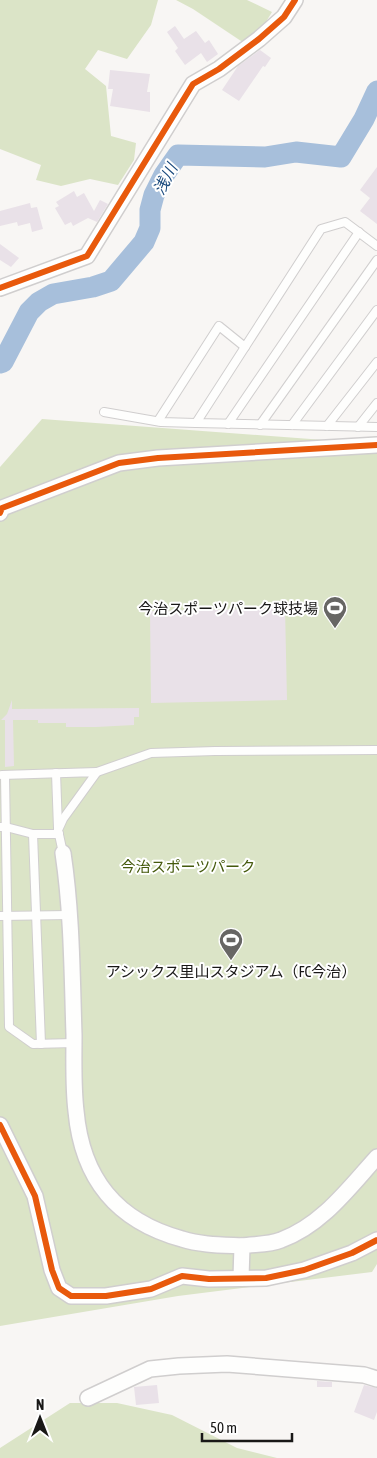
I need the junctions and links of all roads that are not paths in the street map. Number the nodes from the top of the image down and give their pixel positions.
1 (295, 0) edge
2 (359, 232) junction
3 (377, 246) edge
4 (377, 260) edge
5 (0, 288) edge
6 (377, 310) edge
7 (245, 346) junction
8 (377, 362) edge
9 (377, 403) edge
10 (104, 412) dead end
11 (158, 421) junction
12 (196, 423) junction
13 (228, 424) junction
14 (260, 425) junction
15 (292, 425) junction
16 (328, 426) junction
17 (358, 427) junction
18 (377, 427) edge
19 (377, 445) edge
20 (0, 512) edge
21 (377, 750) edge
22 (97, 772) junction
23 (56, 773) junction
24 (2, 775) edge
25 (3, 827) edge
26 (58, 832) junction
27 (33, 834) junction
28 (63, 853) joint
29 (69, 914) junction
30 (4, 916) edge
31 (36, 916) junction
32 (0, 1023) edge
33 (9, 1027) junction
34 (74, 1043) junction
35 (41, 1044) junction
36 (0, 1124) edge
37 (377, 1157) edge
38 (377, 1240) edge
39 (242, 1246) junction
40 (241, 1278) junction
41 (377, 1379) edge
42 (88, 1398) dead end

1 - 5 street
2 - 3 lane
2 - 7 lane
2 - 13 lane
4 - 14 lane
6 - 15 lane
7 - 11 lane
7 - 12 lane
8 - 16 lane
9 - 17 lane
10 - 11 lane
11 - 12 lane
12 - 13 lane
13 - 14 lane
14 - 15 lane
15 - 16 lane
16 - 17 lane
17 - 18 lane
19 - 20 street
21 - 22 lane
22 - 23 lane
22 - 26 lane
23 - 24 lane
23 - 26 lane
24 - 25 lane
25 - 27 lane
25 - 30 lane
26 - 27 lane
26 - 28 lane
27 - 31 lane
28 - 29 street
29 - 31 lane
29 - 34 street
30 - 31 lane
30 - 33 lane
31 - 35 lane
32 - 33 lane
33 - 35 lane
34 - 35 lane
34 - 39 street
36 - 40 street
37 - 39 street
38 - 40 street
39 - 40 street
41 - 42 street

